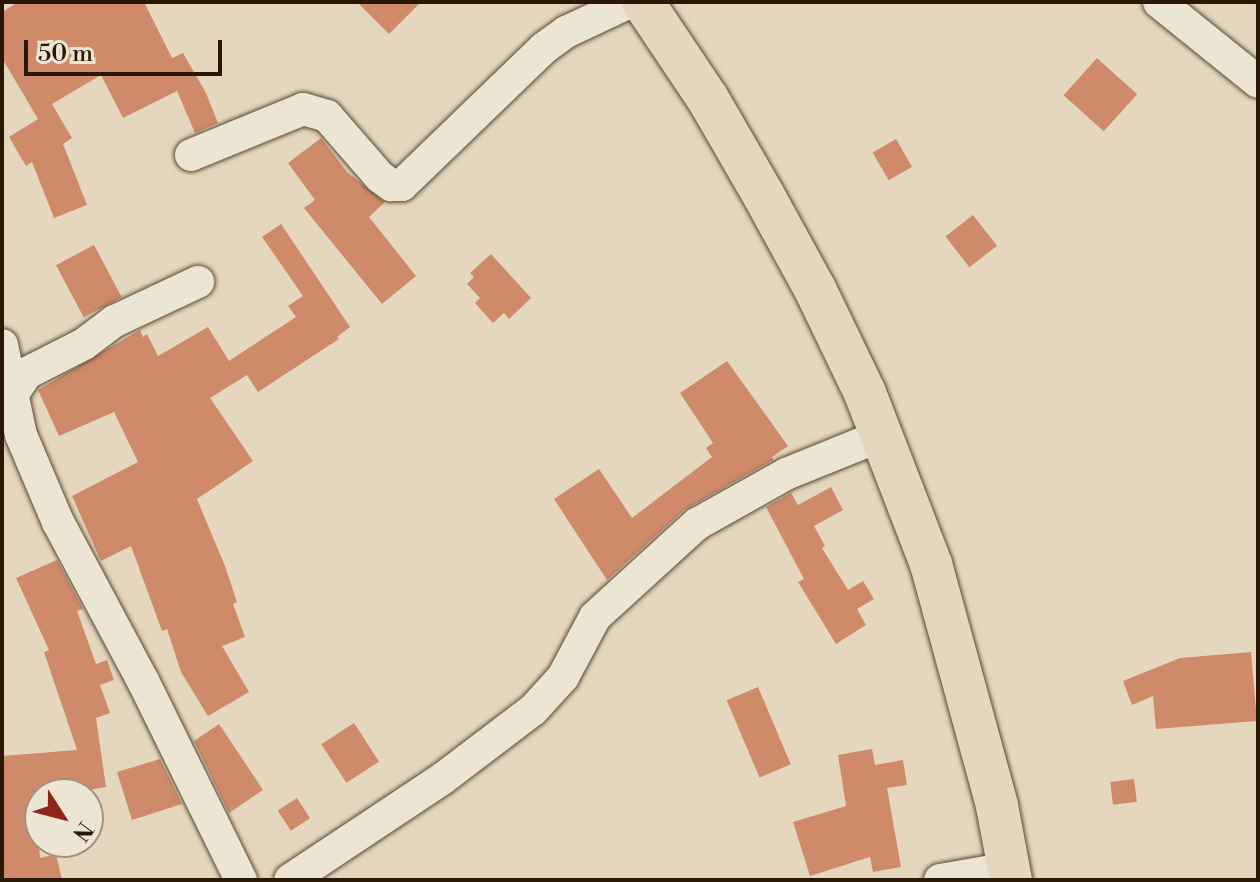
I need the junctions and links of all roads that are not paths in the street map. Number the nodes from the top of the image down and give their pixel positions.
1 (630, 2) edge
2 (643, 2) edge
3 (1159, 2) edge
4 (1258, 82) edge
5 (191, 155) dead end
6 (198, 282) dead end
7 (2, 345) edge
8 (12, 395) junction
9 (880, 436) junction
10 (11, 439) edge
11 (1010, 874) edge
12 (241, 880) edge
13 (290, 880) edge
14 (940, 880) edge

1 - 5 street
2 - 9 main road
3 - 4 street
6 - 8 street
7 - 8 street
8 - 10 street
9 - 11 main road
9 - 13 street
10 - 12 street
11 - 14 street

